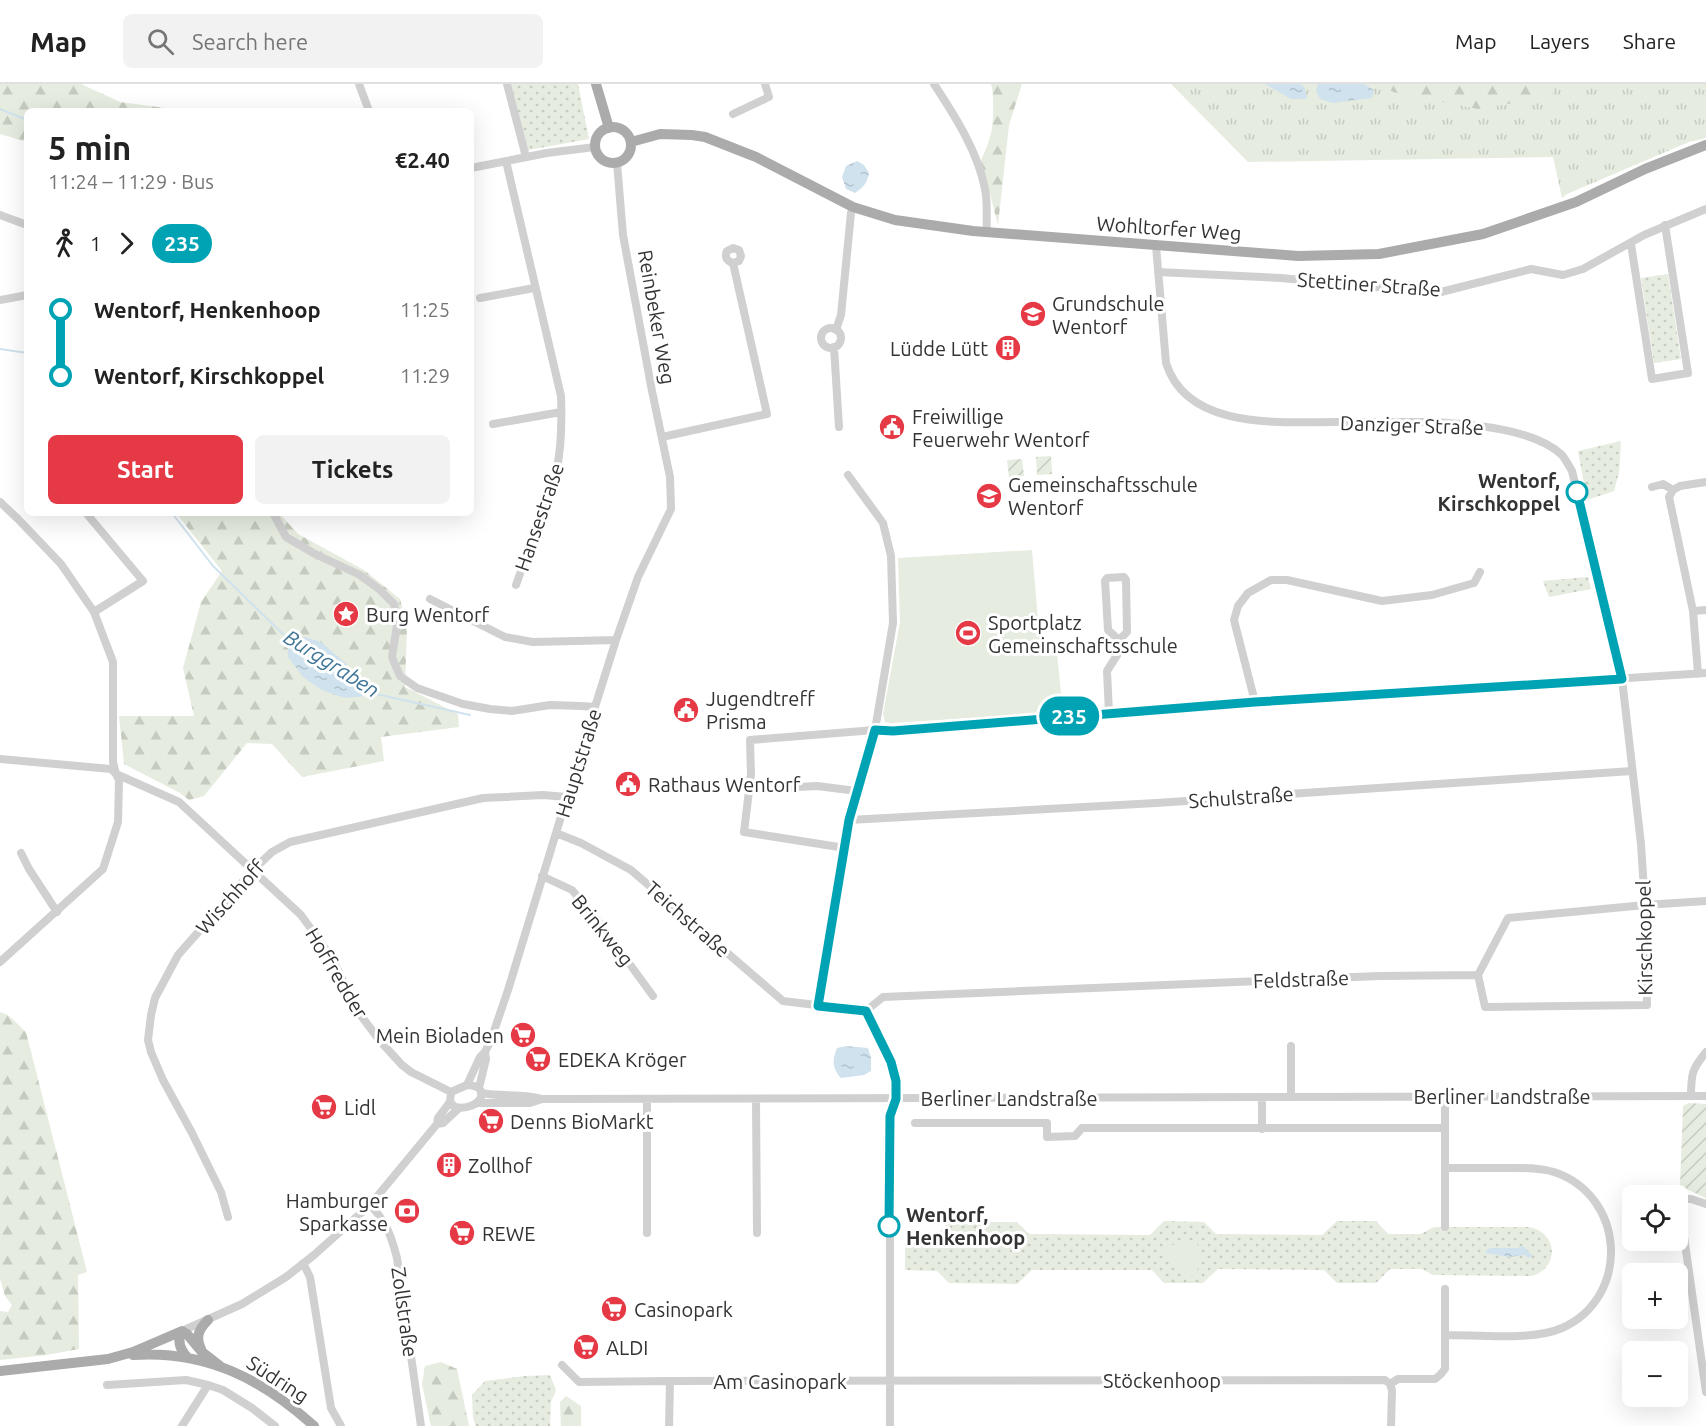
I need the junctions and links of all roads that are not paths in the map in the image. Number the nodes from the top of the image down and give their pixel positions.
1 (360, 84) edge
2 (507, 84) edge
3 (596, 84) edge
4 (765, 84) edge
5 (934, 84) edge
6 (368, 108) edge
7 (733, 114) dead end
8 (609, 128) junction
9 (630, 142) junction
10 (1706, 145) edge
11 (595, 147) junction
12 (525, 157) junction
13 (506, 161) junction
14 (617, 163) junction
15 (474, 167) edge
16 (853, 207) junction
17 (1706, 209) edge
18 (0, 215) edge
19 (24, 224) edge
20 (1665, 225) junction
21 (987, 232) junction
22 (1631, 244) junction
23 (1156, 246) junction
24 (733, 263) dead end
25 (1158, 272) junction
26 (534, 288) junction
27 (24, 296) edge
28 (480, 298) dead end
29 (0, 300) edge
30 (836, 330) junction
31 (834, 347) junction
32 (561, 412) junction
33 (493, 424) dead end
34 (839, 427) dead end
35 (662, 437) junction
36 (848, 475) dead end
37 (670, 477) joint
38 (1706, 482) edge
39 (1652, 487) dead end
40 (1673, 490) junction
41 (0, 502) edge
42 (24, 514) edge
43 (89, 516) edge
44 (275, 516) edge
45 (18, 519) junction
46 (1480, 572) dead end
47 (516, 585) dead end
48 (430, 599) dead end
49 (1706, 610) edge
50 (1693, 611) junction
51 (94, 612) junction
52 (616, 640) junction
53 (1119, 640) junction
54 (1702, 673) edge
55 (1622, 679) junction
56 (1255, 702) junction
57 (595, 707) junction
58 (1109, 713) junction
59 (875, 730) junction
60 (0, 759) edge
61 (1632, 771) junction
62 (116, 774) junction
63 (750, 784) junction
64 (857, 791) junction
65 (567, 797) junction
66 (849, 820) junction
67 (556, 833) junction
68 (844, 848) junction
69 (21, 853) dead end
70 (253, 870) junction
71 (542, 876) junction
72 (1706, 901) edge
73 (1645, 905) junction
74 (57, 912) junction
75 (0, 962) edge
76 (1478, 975) junction
77 (653, 996) dead end
78 (818, 1006) junction
79 (866, 1011) junction
80 (1291, 1046) dead end
81 (486, 1052) junction
82 (1706, 1052) edge
83 (467, 1085) junction
84 (480, 1091) junction
85 (1291, 1096) junction
86 (1444, 1096) junction
87 (1691, 1096) junction
88 (1706, 1096) edge
89 (451, 1097) junction
90 (1262, 1097) junction
91 (542, 1099) junction
92 (647, 1099) junction
93 (756, 1099) junction
94 (896, 1099) junction
95 (477, 1103) junction
96 (459, 1108) junction
97 (915, 1123) dead end
98 (437, 1124) junction
99 (1444, 1128) junction
100 (1262, 1129) junction
101 (1444, 1168) junction
102 (370, 1204) junction
103 (1706, 1204) edge
104 (228, 1217) dead end
105 (1444, 1227) dead end
106 (647, 1233) dead end
107 (757, 1233) dead end
108 (303, 1263) junction
109 (1444, 1289) dead end
110 (208, 1320) junction
111 (182, 1332) junction
112 (1444, 1335) junction
113 (202, 1352) junction
114 (118, 1357) junction
115 (188, 1358) junction
116 (562, 1365) dead end
117 (220, 1366) junction
118 (0, 1371) edge
119 (890, 1381) junction
120 (670, 1382) junction
121 (1390, 1384) junction
122 (107, 1385) dead end
123 (208, 1385) junction
124 (1706, 1392) edge
125 (182, 1426) edge
126 (275, 1426) edge
127 (314, 1426) edge
128 (341, 1426) edge
129 (422, 1426) edge
130 (669, 1426) edge
131 (890, 1426) edge
132 (1391, 1426) edge

1 - 6 street
2 - 12 street
3 - 8 main road
4 - 7 street
5 - 21 street
8 - 9 main road
8 - 11 main road
9 - 14 main road
9 - 16 main road, Wohltorfer Weg
10 - 23 main road, Wohltorfer Weg
11 - 12 street
11 - 14 main road
12 - 13 street
13 - 15 street
13 - 26 street, Hansestraße
14 - 35 street, Reinbeker Weg
16 - 21 main road, Wohltorfer Weg
16 - 30 street
17 - 20 street, Stettiner Straße
18 - 19 street
20 - 22 street, Stettiner Straße
20 - 22 street
21 - 23 main road, Wohltorfer Weg
22 - 25 street, Stettiner Straße
23 - 25 street, Danziger Straße
24 - 35 street
25 - 55 street, Danziger Straße
26 - 28 street
26 - 32 street, Hansestraße
27 - 29 street
30 - 31 street
30 - 31 street
31 - 34 street
32 - 33 street
32 - 47 street, Hansestraße
35 - 37 street, Reinbeker Weg
36 - 59 street
37 - 52 street, Hauptstraße
38 - 40 street
39 - 40 street
40 - 50 street
41 - 45 street
42 - 45 street
43 - 51 street
44 - 57 street
45 - 51 street
46 - 56 street
48 - 52 street
49 - 50 street
50 - 54 street
51 - 62 street
52 - 57 street, Hauptstraße
53 - 53 street
53 - 58 street
54 - 55 street
55 - 56 street
55 - 61 street, Kirschkoppel
56 - 58 street
57 - 65 street, Hauptstraße
58 - 59 street
59 - 63 street
59 - 64 street
60 - 62 street, Hoffredder
61 - 66 street, Schulstraße
61 - 73 street, Kirschkoppel
62 - 70 street, Hoffredder
62 - 74 street
63 - 64 street
63 - 68 street
64 - 66 street
65 - 67 street, Hauptstraße
65 - 70 street, Wischhoff
66 - 68 street
67 - 71 street, Hauptstraße
67 - 78 street, Teichstraße
68 - 78 street
69 - 74 street
70 - 89 street, Hoffredder
70 - 104 street, Wischhoff
71 - 77 street, Brinkweg
71 - 81 street, Hauptstraße
72 - 73 street
73 - 76 street
73 - 76 street, Kirschkoppel
74 - 75 street
76 - 79 street, Feldstraße
78 - 79 street, Teichstraße
79 - 94 street
80 - 85 street
81 - 83 street, Hauptstraße
81 - 84 street, Hauptstraße
82 - 87 street
83 - 84 street
83 - 89 street
84 - 91 street, Berliner Landstraße
84 - 95 street
85 - 86 street, Berliner Landstraße
85 - 90 street, Berliner Landstraße
86 - 87 street, Berliner Landstraße
86 - 99 street
87 - 88 street, Berliner Landstraße
89 - 96 street
89 - 98 street
90 - 94 street, Berliner Landstraße
90 - 100 street
91 - 92 street, Berliner Landstraße
91 - 95 street, Berliner Landstraße
92 - 93 street, Berliner Landstraße
92 - 106 street
93 - 94 street, Berliner Landstraße
93 - 107 street
94 - 119 street
95 - 96 street
96 - 98 street
97 - 100 street, Berliner Landstraße
98 - 102 street
99 - 100 street, Berliner Landstraße
99 - 101 street
101 - 105 street
101 - 112 street
102 - 108 street
102 - 129 street, Zollstraße
103 - 124 street
108 - 110 street
108 - 128 street
109 - 112 street
110 - 111 street
110 - 113 main road
111 - 113 main road, Südring
111 - 114 main road
111 - 115 main road
112 - 121 street, Stöckenhoop
113 - 117 main road, Südring
114 - 115 main road, Südring
114 - 118 main road
115 - 117 main road, Südring
116 - 120 street, Am Casinopark
117 - 127 main road, Südring
119 - 120 street, Am Casinopark
119 - 121 street, Stöckenhoop
119 - 131 street
120 - 130 street
121 - 132 street
122 - 123 street
123 - 125 street
123 - 126 street

